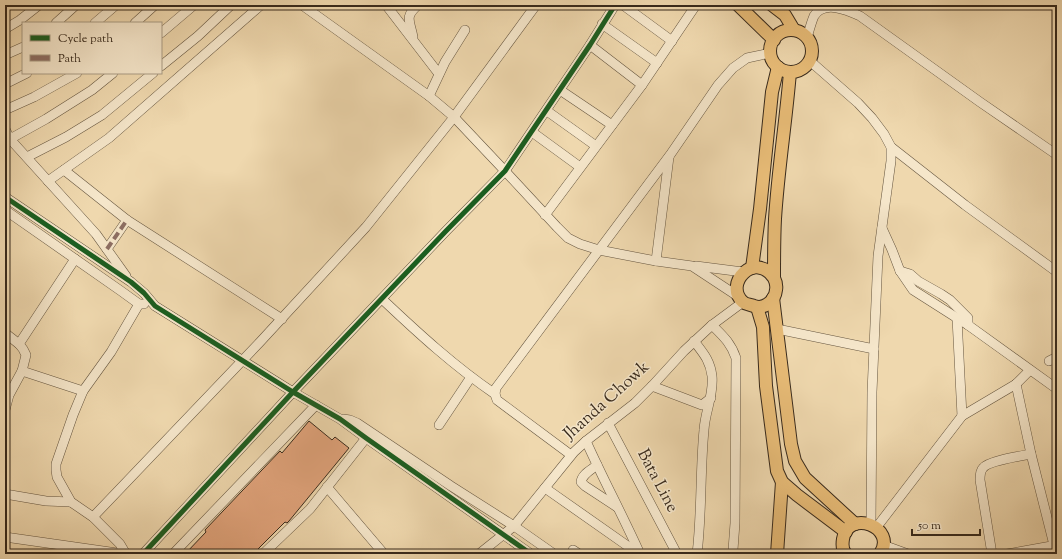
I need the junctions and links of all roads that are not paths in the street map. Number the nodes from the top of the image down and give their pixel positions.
1 (40, 5) edge
2 (76, 5) edge
3 (116, 5) edge
4 (155, 5) edge
5 (194, 5) edge
6 (231, 5) edge
7 (261, 5) edge
8 (302, 5) edge
9 (386, 5) edge
10 (418, 5) edge
11 (536, 5) edge
12 (614, 5) edge
13 (623, 5) edge
14 (696, 5) edge
15 (738, 5) edge
16 (772, 5) edge
17 (822, 6) edge
18 (57, 22) edge
19 (96, 22) edge
20 (136, 22) edge
21 (602, 24) junction
22 (5, 29) edge
23 (464, 30) dead end
24 (794, 30) junction
25 (162, 32) edge
26 (807, 38) junction
27 (774, 40) junction
28 (414, 41) junction
29 (672, 42) junction
30 (590, 45) junction
31 (22, 47) edge
32 (770, 53) junction
33 (5, 55) edge
34 (810, 61) junction
35 (657, 63) junction
36 (162, 65) edge
37 (778, 67) junction
38 (790, 72) junction
39 (25, 74) edge
40 (75, 74) edge
41 (112, 74) edge
42 (152, 74) edge
43 (440, 74) junction
44 (5, 84) edge
45 (642, 85) junction
46 (560, 90) junction
47 (429, 96) junction
48 (5, 110) edge
49 (547, 111) junction
50 (454, 117) junction
51 (612, 125) junction
52 (5, 129) edge
53 (532, 132) junction
54 (10, 139) junction
55 (596, 146) junction
56 (891, 147) junction
57 (670, 155) junction
58 (1057, 155) edge
59 (27, 157) junction
60 (580, 167) junction
61 (64, 170) junction
62 (506, 171) junction
63 (48, 181) junction
64 (5, 197) edge
65 (5, 210) edge
66 (545, 215) junction
67 (127, 220) junction
68 (882, 227) junction
69 (107, 249) junction
70 (599, 250) junction
71 (75, 259) junction
72 (656, 261) junction
73 (692, 266) junction
74 (747, 270) junction
75 (900, 271) junction
76 (1057, 272) edge
77 (774, 278) junction
78 (130, 282) junction
79 (773, 298) junction
80 (382, 299) junction
81 (741, 300) junction
82 (139, 304) junction
83 (156, 306) junction
84 (757, 307) junction
85 (957, 318) junction
86 (282, 319) junction
87 (712, 325) junction
88 (968, 325) junction
89 (777, 329) junction
90 (5, 333) edge
91 (694, 341) junction
92 (19, 344) junction
93 (874, 348) junction
94 (242, 360) junction
95 (1030, 370) junction
96 (22, 371) junction
97 (471, 377) junction
98 (1016, 384) junction
99 (652, 386) junction
100 (1057, 389) edge
101 (83, 391) junction
102 (293, 392) junction
103 (7, 394) edge
104 (495, 394) junction
105 (711, 398) junction
106 (316, 405) junction
107 (5, 410) edge
108 (962, 416) junction
109 (340, 419) junction
110 (608, 423) junction
111 (439, 425) dead end
112 (366, 438) junction
113 (586, 441) junction
114 (1031, 454) junction
115 (571, 455) junction
116 (597, 466) junction
117 (782, 482) junction
118 (327, 488) junction
119 (545, 488) junction
120 (5, 494) edge
121 (71, 502) junction
122 (618, 508) junction
123 (92, 517) junction
124 (514, 526) junction
125 (874, 526) junction
126 (850, 528) junction
127 (504, 535) junction
128 (5, 537) edge
129 (1055, 545) edge
130 (882, 549) edge
131 (843, 553) edge
132 (125, 554) edge
133 (143, 554) edge
134 (173, 554) edge
135 (263, 554) edge
136 (384, 554) edge
137 (478, 554) edge
138 (531, 554) edge
139 (554, 554) edge
140 (639, 554) edge
141 (677, 554) edge
142 (697, 554) edge
143 (732, 554) edge
144 (778, 554) edge
145 (908, 554) edge
146 (992, 554) edge
147 (1007, 554) edge

1 - 22 street
2 - 18 street
3 - 19 street
4 - 20 street
5 - 25 street
6 - 36 street
7 - 61 street
8 - 47 street
9 - 28 street
10 - 28 street
11 - 50 street
12 - 21 street
13 - 29 street
14 - 29 street
15 - 27 main road
16 - 24 main road
17 - 26 street
17 - 58 street
21 - 30 street
21 - 35 street
23 - 43 street
24 - 26 main road
24 - 27 main road
26 - 34 main road
27 - 32 main road
28 - 43 street
29 - 35 street
30 - 45 street
30 - 46 street
31 - 33 street
32 - 37 main road
32 - 57 street
34 - 38 main road
34 - 56 street
35 - 45 street
37 - 38 main road
37 - 74 main road
38 - 77 main road
39 - 44 street
40 - 48 street
41 - 54 street
42 - 59 street
43 - 47 street
45 - 51 street
46 - 49 street
46 - 51 street
47 - 50 street
49 - 53 street
49 - 55 street
50 - 62 street
50 - 86 street
51 - 55 street
52 - 54 street
53 - 60 street
53 - 62 street
54 - 59 street
55 - 60 street
56 - 68 street
56 - 76 street
57 - 70 street
57 - 72 street
59 - 63 street
60 - 66 street
61 - 63 street
61 - 67 street
62 - 66 street
62 - 80 street
63 - 69 street
64 - 78 street
65 - 71 street
66 - 70 street
67 - 69 street
67 - 86 street
68 - 75 street
68 - 93 street
69 - 78 street
70 - 72 street
70 - 104 street
71 - 82 street
71 - 92 street
72 - 73 street
73 - 74 street
73 - 81 street
74 - 77 main road
74 - 81 main road
75 - 85 street
75 - 88 street
77 - 79 main road
78 - 83 street
79 - 84 main road
79 - 89 main road
80 - 97 street
80 - 102 street
81 - 84 main road
81 - 87 street, Jhanda Chowk
82 - 83 street
82 - 101 street
83 - 94 street
84 - 117 main road
85 - 88 street
85 - 108 street
86 - 94 street
87 - 91 street, Jhanda Chowk
87 - 143 street
88 - 95 street
89 - 93 street
89 - 126 main road
90 - 92 street
91 - 99 street, Jhanda Chowk
91 - 105 street
92 - 96 street
93 - 125 street
94 - 102 street
94 - 123 street
95 - 98 street
95 - 100 street
96 - 101 street
96 - 103 street
97 - 104 street
97 - 111 street
98 - 108 street
98 - 114 street
99 - 105 street
99 - 110 street, Jhanda Chowk
101 - 121 street
102 - 106 street
102 - 133 street
103 - 107 street
104 - 115 street
105 - 142 street
106 - 109 street
106 - 134 street
108 - 125 street
109 - 112 street
109 - 124 street
110 - 113 street, Jhanda Chowk
110 - 141 street, Bata Line
112 - 118 street
112 - 127 street
113 - 115 street, Jhanda Chowk
113 - 116 street
114 - 129 street
114 - 146 street
115 - 119 street, Jhanda Chowk
116 - 122 street
116 - 122 street
117 - 126 main road
117 - 144 main road
118 - 135 street
118 - 136 street
119 - 124 street, Jhanda Chowk
119 - 140 street
120 - 121 street
121 - 123 street
122 - 140 street
123 - 132 street
124 - 127 street, Jhanda Chowk
124 - 139 street
125 - 126 main road
125 - 130 main road
126 - 131 main road
127 - 137 street, Jhanda Chowk
127 - 138 street
128 - 132 street
129 - 147 street
130 - 145 street

